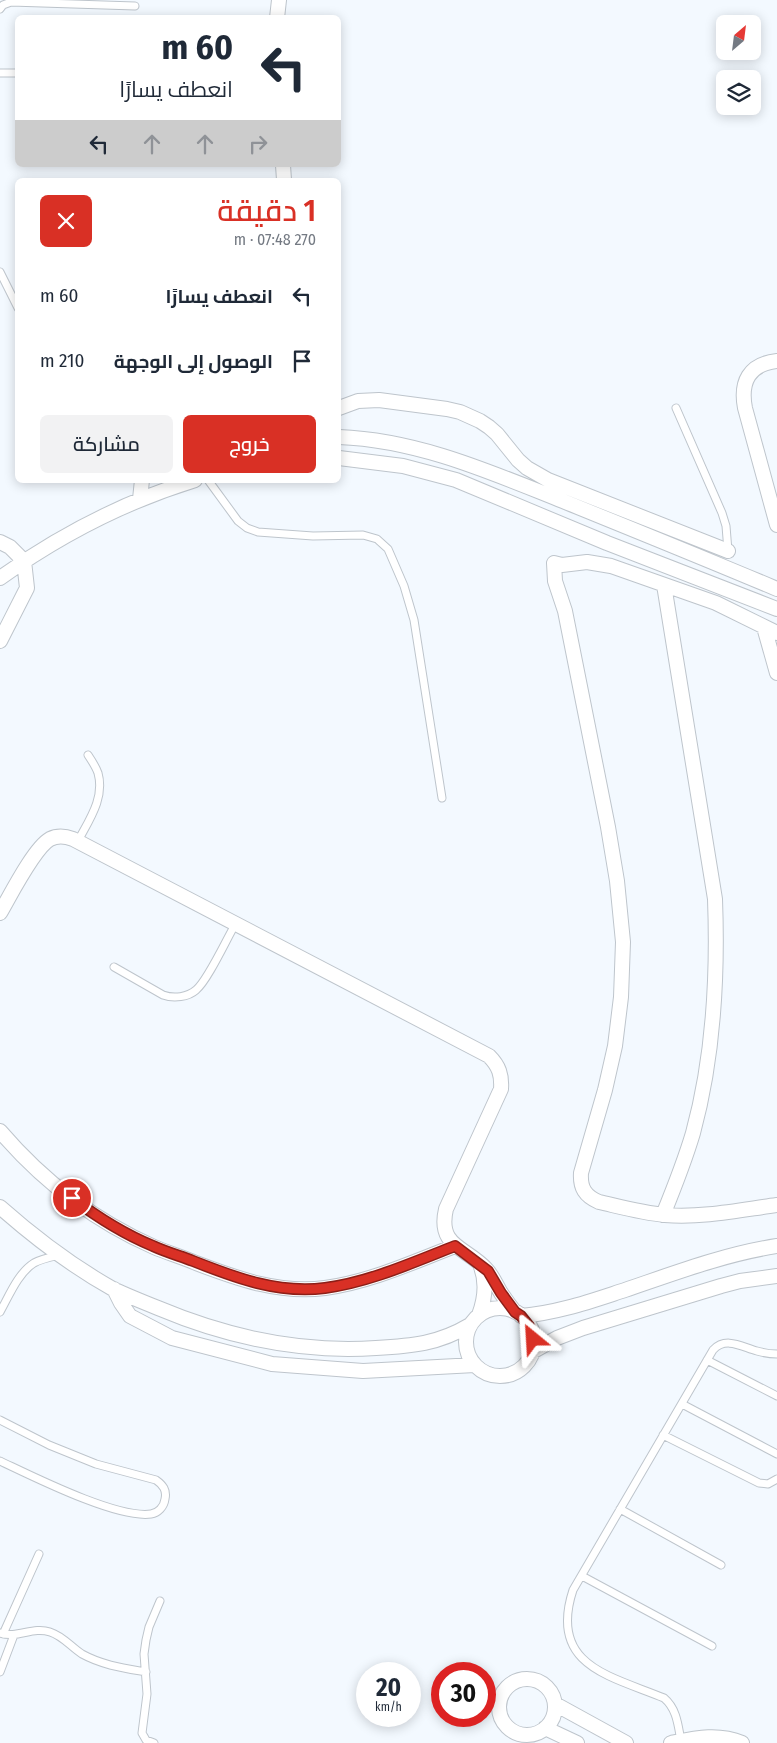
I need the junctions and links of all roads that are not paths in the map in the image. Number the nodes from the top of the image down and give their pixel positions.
1 (280, 0) edge
2 (135, 6) dead end
3 (0, 9) edge
4 (278, 15) edge
5 (0, 73) edge
6 (15, 73) edge
7 (0, 272) edge
8 (15, 302) edge
9 (777, 361) edge
10 (341, 407) edge
11 (676, 408) dead end
12 (341, 437) edge
13 (341, 458) edge
14 (142, 483) edge
15 (186, 483) edge
16 (210, 483) edge
17 (140, 499) junction
18 (617, 523) junction
19 (777, 524) edge
20 (0, 542) edge
21 (607, 543) junction
22 (728, 551) joint
23 (24, 561) junction
24 (599, 563) junction
25 (0, 578) edge
26 (664, 585) junction
27 (777, 589) edge
28 (777, 609) edge
29 (771, 630) edge
30 (0, 640) edge
31 (777, 673) edge
32 (88, 755) dead end
33 (442, 798) dead end
34 (78, 841) junction
35 (0, 913) edge
36 (236, 923) junction
37 (114, 967) dead end
38 (0, 1132) edge
39 (777, 1205) edge
40 (0, 1206) edge
41 (663, 1215) junction
42 (455, 1246) junction
43 (777, 1246) edge
44 (60, 1255) junction
45 (478, 1262) junction
46 (777, 1276) edge
47 (114, 1289) junction
48 (0, 1312) edge
49 (518, 1314) junction
50 (474, 1320) junction
51 (532, 1352) junction
52 (777, 1354) edge
53 (707, 1360) junction
54 (475, 1365) junction
55 (777, 1396) edge
56 (682, 1404) junction
57 (0, 1420) edge
58 (663, 1435) junction
59 (777, 1454) edge
60 (0, 1460) edge
61 (777, 1479) edge
62 (620, 1509) junction
63 (39, 1554) dead end
64 (721, 1565) dead end
65 (582, 1576) junction
66 (160, 1601) dead end
67 (2, 1634) edge
68 (14, 1635) junction
69 (712, 1646) dead end
70 (0, 1672) edge
71 (146, 1672) junction
72 (555, 1704) junction
73 (535, 1735) edge
74 (510, 1736) edge
75 (676, 1742) edge
76 (154, 1743) edge
77 (577, 1743) edge
78 (626, 1743) edge
79 (742, 1743) edge

1 - 4 street
2 - 3 lane
5 - 6 lane
7 - 8 lane
9 - 19 street
10 - 22 street
11 - 22 lane
12 - 18 street
13 - 21 street
14 - 17 street
15 - 17 street
16 - 33 lane
17 - 23 street
18 - 21 street
18 - 27 street
20 - 23 street
21 - 24 street
21 - 28 street
23 - 25 street
23 - 30 street
24 - 26 street
24 - 41 street
26 - 29 street
26 - 41 street
29 - 31 street
32 - 34 lane
34 - 35 street
34 - 36 street
36 - 37 lane
36 - 42 street
38 - 42 street
39 - 41 street
40 - 44 street
42 - 45 street
43 - 49 street
44 - 47 street
44 - 48 lane
45 - 49 street
45 - 50 street
46 - 51 street
47 - 50 street
47 - 54 street
49 - 50 street
49 - 51 street
50 - 54 street
51 - 54 street
52 - 53 lane
53 - 55 lane
53 - 56 lane
56 - 58 lane
56 - 59 lane
57 - 60 lane
58 - 61 lane
58 - 62 lane
62 - 64 lane
62 - 65 lane
63 - 67 lane
65 - 69 lane
65 - 75 lane
66 - 71 lane
67 - 68 lane
68 - 70 lane
68 - 71 lane
71 - 76 lane
72 - 73 street
72 - 74 street
72 - 78 street
73 - 74 street
73 - 77 street
75 - 79 street

